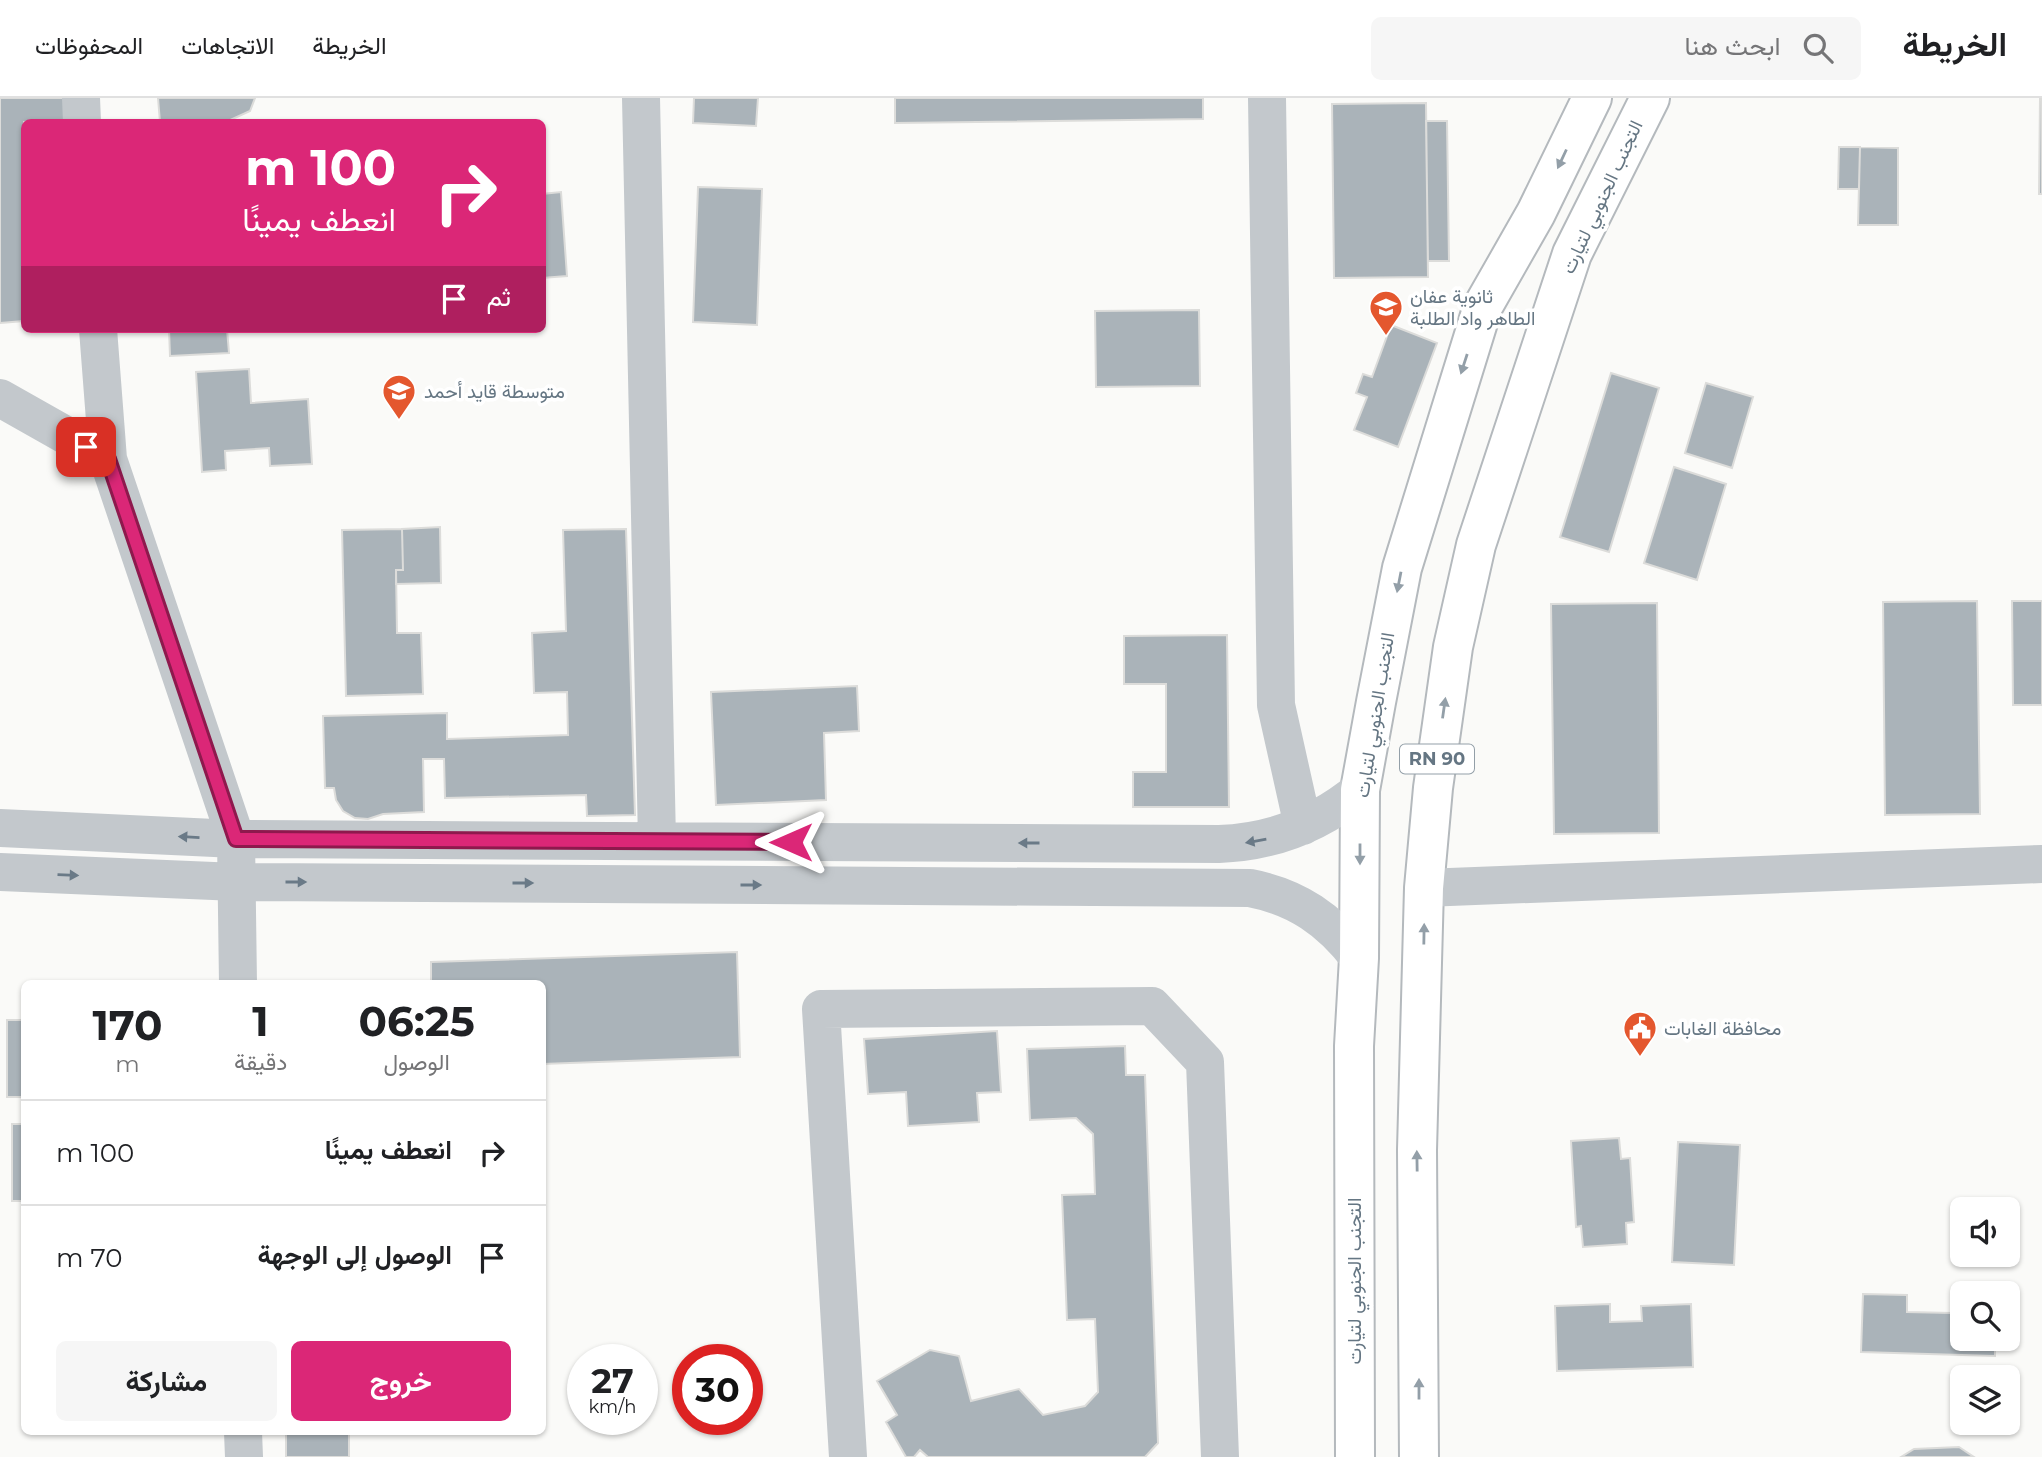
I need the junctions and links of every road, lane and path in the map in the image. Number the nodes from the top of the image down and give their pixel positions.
1 (80, 98) edge
2 (641, 98) edge
3 (1267, 98) edge
4 (1592, 98) edge
5 (1650, 98) edge
6 (82, 119) edge
7 (98, 333) edge
8 (0, 398) edge
9 (108, 459) junction
10 (1360, 790) junction
11 (1303, 827) junction
12 (0, 828) edge
13 (236, 839) junction
14 (657, 841) junction
15 (2042, 864) edge
16 (0, 872) edge
17 (237, 882) junction
18 (1424, 888) junction
19 (1359, 958) junction
20 (238, 980) edge
21 (243, 1435) edge
22 (1349, 1446) edge
23 (244, 1457) edge
24 (848, 1457) edge
25 (1220, 1457) edge
26 (1419, 1457) edge

1 - 6 street
2 - 14 street
3 - 11 street
4 -> 10 highway, التجنب الجنوبي لتيارت
18 -> 5 highway, التجنب الجنوبي لتيارت / RN 90
7 - 9 street
8 - 9 street
9 - 13 street
10 - 11 street
10 -> 19 highway, التجنب الجنوبي لتيارت
11 -> 14 street
13 -> 12 street
13 - 14 street
13 - 17 street
15 - 18 street
16 -> 17 street
17 -> 19 street
17 - 20 street
26 -> 18 highway, التجنب الجنوبي لتيارت / RN 90
19 - 22 highway, التجنب الجنوبي لتيارت
21 - 23 street
24 - 25 street

